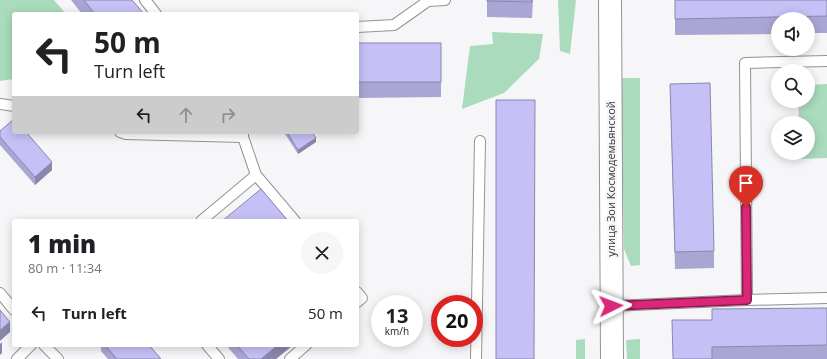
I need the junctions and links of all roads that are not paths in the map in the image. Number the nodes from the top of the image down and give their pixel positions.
1 (145, 0) edge
2 (446, 0) edge
3 (610, 0) edge
4 (154, 12) edge
5 (359, 27) edge
6 (827, 61) edge
7 (0, 104) edge
8 (12, 106) edge
9 (126, 134) edge
10 (243, 134) edge
11 (480, 141) dead end
12 (256, 175) junction
13 (203, 219) edge
14 (293, 219) edge
15 (0, 293) edge
16 (827, 298) edge
17 (747, 300) junction
18 (611, 306) junction
19 (12, 308) edge
20 (29, 347) edge
21 (46, 347) edge
22 (209, 347) edge
23 (304, 347) edge
24 (17, 359) edge
25 (58, 359) edge
26 (219, 359) edge
27 (290, 359) edge
28 (476, 359) edge
29 (612, 359) edge

1 - 4 lane
2 - 5 lane
3 - 18 street, улица Зои Космодемьянской
6 - 17 lane
7 - 8 lane
9 - 10 lane
10 - 12 lane
11 - 28 lane
12 - 13 lane
12 - 14 lane
15 - 19 lane
16 - 17 lane
17 - 18 lane
18 - 29 street, улица Зои Космодемьянской
20 - 24 lane
21 - 25 lane
22 - 26 lane
23 - 27 lane

